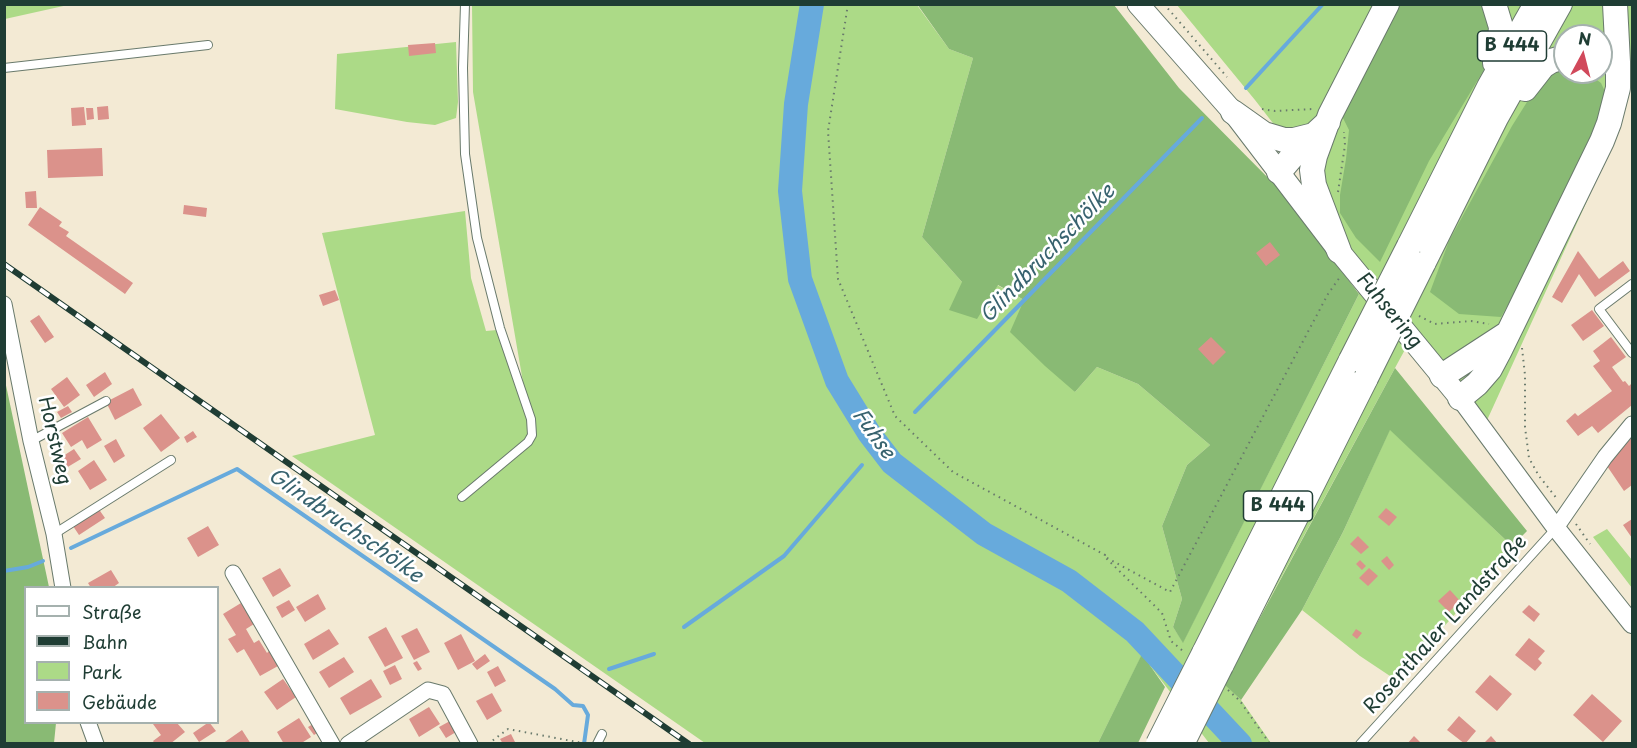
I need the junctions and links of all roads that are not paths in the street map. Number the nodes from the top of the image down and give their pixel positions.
1 (465, 4) edge
2 (1138, 4) edge
3 (1386, 4) edge
4 (1494, 4) edge
5 (1536, 4) edge
6 (1560, 4) edge
7 (1615, 4) edge
8 (208, 45) dead end
9 (1553, 60) edge
10 (4, 68) edge
11 (1611, 84) edge
12 (1489, 87) junction
13 (1613, 107) junction
14 (1233, 112) junction
15 (1496, 118) junction
16 (1319, 138) junction
17 (1279, 172) junction
18 (1416, 255) junction
19 (1344, 257) junction
20 (1632, 284) edge
21 (4, 304) edge
22 (1508, 333) junction
23 (1632, 352) edge
24 (1442, 376) junction
25 (1460, 398) junction
26 (106, 401) dead end
27 (1632, 424) edge
28 (31, 441) junction
29 (171, 460) dead end
30 (462, 497) dead end
31 (1556, 528) junction
32 (54, 534) junction
33 (233, 573) dead end
34 (63, 586) edge
35 (1632, 624) edge
36 (1212, 659) junction
37 (88, 724) edge
38 (602, 734) dead end
39 (96, 744) edge
40 (332, 744) edge
41 (348, 744) edge
42 (470, 744) edge
43 (597, 744) edge
44 (1158, 744) edge
45 (1182, 744) edge
46 (1360, 744) edge

1 - 30 lane
2 - 14 main road, Fuhsering
3 - 16 highway
4 - 12 highway
5 - 12 highway, B 444
6 - 15 highway, B 444
7 - 13 highway
8 - 10 lane
9 - 15 highway
11 - 13 highway
12 - 18 highway, B 444
13 - 22 highway
14 - 16 highway
14 - 17 main road, Fuhsering
15 - 18 highway, B 444
16 - 17 highway
16 - 19 highway
17 - 19 main road, Fuhsering
18 - 36 highway, B 444, bridge
19 - 24 main road, Fuhsering
20 - 23 lane
21 - 28 street, Horstweg
22 - 24 highway
22 - 25 highway
24 - 25 main road, Fuhsering
25 - 31 street, Fuhsering
26 - 28 lane
27 - 31 street
28 - 32 street, Horstweg
29 - 32 lane
31 - 35 street, Fuhsering
31 - 46 lane, Rosenthaler Landstraße
32 - 34 street, Horstweg
33 - 40 street
36 - 44 highway, B 444, bridge
36 - 45 highway, B 444, bridge
37 - 39 street
38 - 43 lane
41 - 42 street

